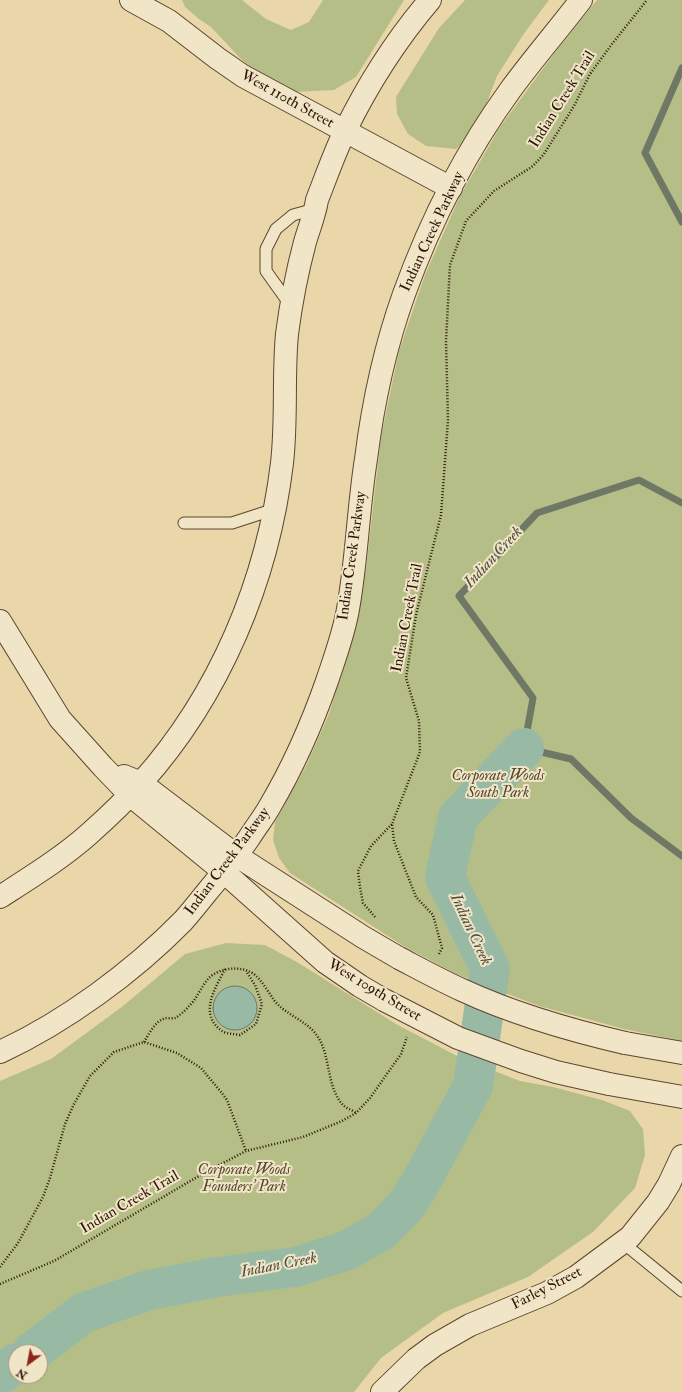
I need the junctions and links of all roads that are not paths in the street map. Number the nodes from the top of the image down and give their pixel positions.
1 (131, 0) edge
2 (430, 0) edge
3 (581, 0) edge
4 (345, 132) junction
5 (451, 188) junction
6 (316, 209) junction
7 (292, 307) junction
8 (275, 509) junction
9 (184, 523) dead end
10 (0, 621) edge
11 (135, 789) junction
12 (230, 864) junction
13 (0, 897) edge
14 (0, 1052) edge
15 (682, 1053) edge
16 (682, 1097) edge
17 (682, 1156) edge
18 (622, 1242) junction
19 (682, 1291) edge
20 (382, 1392) edge

1 - 4 street, West 110th Street
2 - 4 street
3 - 5 street, Indian Creek Parkway
4 - 5 street, West 110th Street
4 - 6 street
5 - 12 street, Indian Creek Parkway
6 - 7 street
6 - 7 lane
7 - 8 street
8 - 9 lane
8 - 11 street
10 - 11 street, West 109th Street
11 - 12 street, West 109th Street
11 - 13 street
12 - 14 street, Indian Creek Parkway
12 - 15 street, West 109th Street, bridge
12 - 16 street, West 109th Street, bridge
17 - 18 street, Farley Street
18 - 19 lane
18 - 20 street, Farley Street

